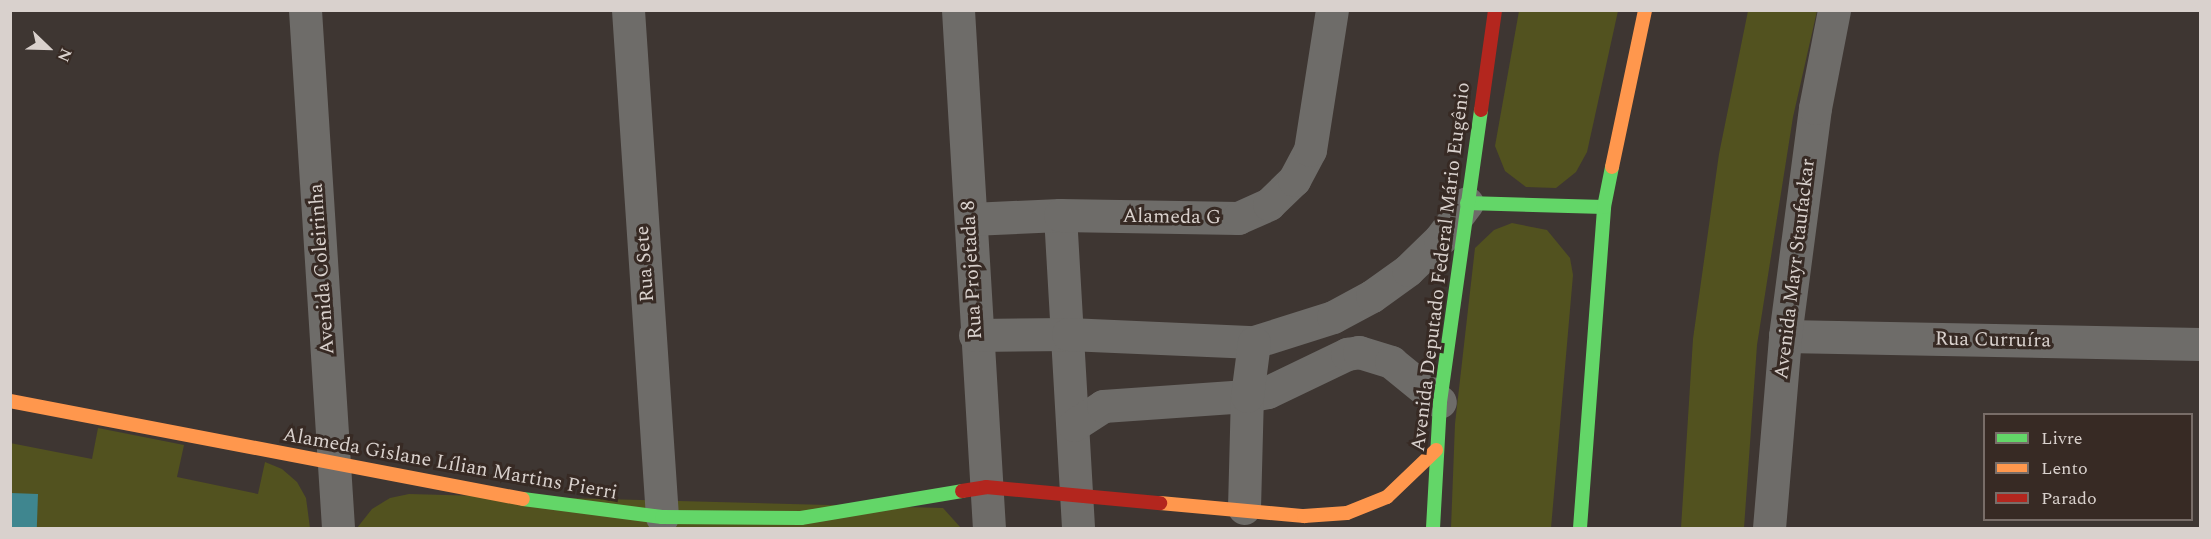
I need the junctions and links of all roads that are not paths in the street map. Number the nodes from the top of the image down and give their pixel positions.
1 (304, 10) edge
2 (628, 10) edge
3 (958, 10) edge
4 (1332, 10) edge
5 (1495, 10) edge
6 (1645, 10) edge
7 (1834, 10) edge
8 (1467, 202) junction
9 (1604, 207) junction
10 (1060, 215) junction
11 (970, 219) junction
12 (1068, 334) junction
13 (975, 335) junction
14 (1785, 336) junction
15 (1254, 342) junction
16 (2200, 344) edge
17 (1247, 396) junction
18 (10, 401) edge
19 (1440, 402) junction
20 (1074, 425) junction
21 (1436, 450) junction
22 (336, 466) junction
23 (986, 487) junction
24 (1077, 493) junction
25 (1244, 508) junction
26 (662, 517) junction
27 (1313, 522) edge
28 (338, 528) edge
29 (989, 528) edge
30 (1078, 528) edge
31 (1433, 528) edge
32 (1580, 528) edge
33 (1769, 528) edge

1 - 22 street, Avenida Coleirinha
2 - 26 street, Rua Sete
3 - 11 street, Rua Projetada 8
4 - 10 street, Alameda G
5 - 8 street, Avenida Deputado Federal Mário Eugênio
6 - 9 street
7 - 14 street, Avenida Mayr Staufackar
8 - 9 street
8 - 15 street
8 - 19 street, Avenida Deputado Federal Mário Eugênio
9 - 32 street
10 - 11 street, Alameda G
10 - 12 street
11 - 13 street, Rua Projetada 8
12 - 13 street
12 - 15 street
12 - 20 street
13 - 23 street, Rua Projetada 8
14 - 16 street, Rua Curruíra
14 - 33 street, Avenida Mayr Staufackar
15 - 17 street
17 - 19 street
17 - 20 street
17 - 25 street
18 - 22 street, Alameda Gislane Lílian Martins Pierri
19 - 21 street, Avenida Deputado Federal Mário Eugênio
20 - 24 street
21 - 27 street
21 - 31 street, Avenida Deputado Federal Mário Eugênio
22 - 26 street, Alameda Gislane Lílian Martins Pierri
22 - 28 street, Avenida Coleirinha
23 - 24 street, Alameda Gislane Lílian Martins Pierri
23 - 26 street, Alameda Gislane Lílian Martins Pierri
23 - 29 street, Rua Projetada 8
24 - 25 street, Alameda Gislane Lílian Martins Pierri
24 - 30 street
25 - 27 street

